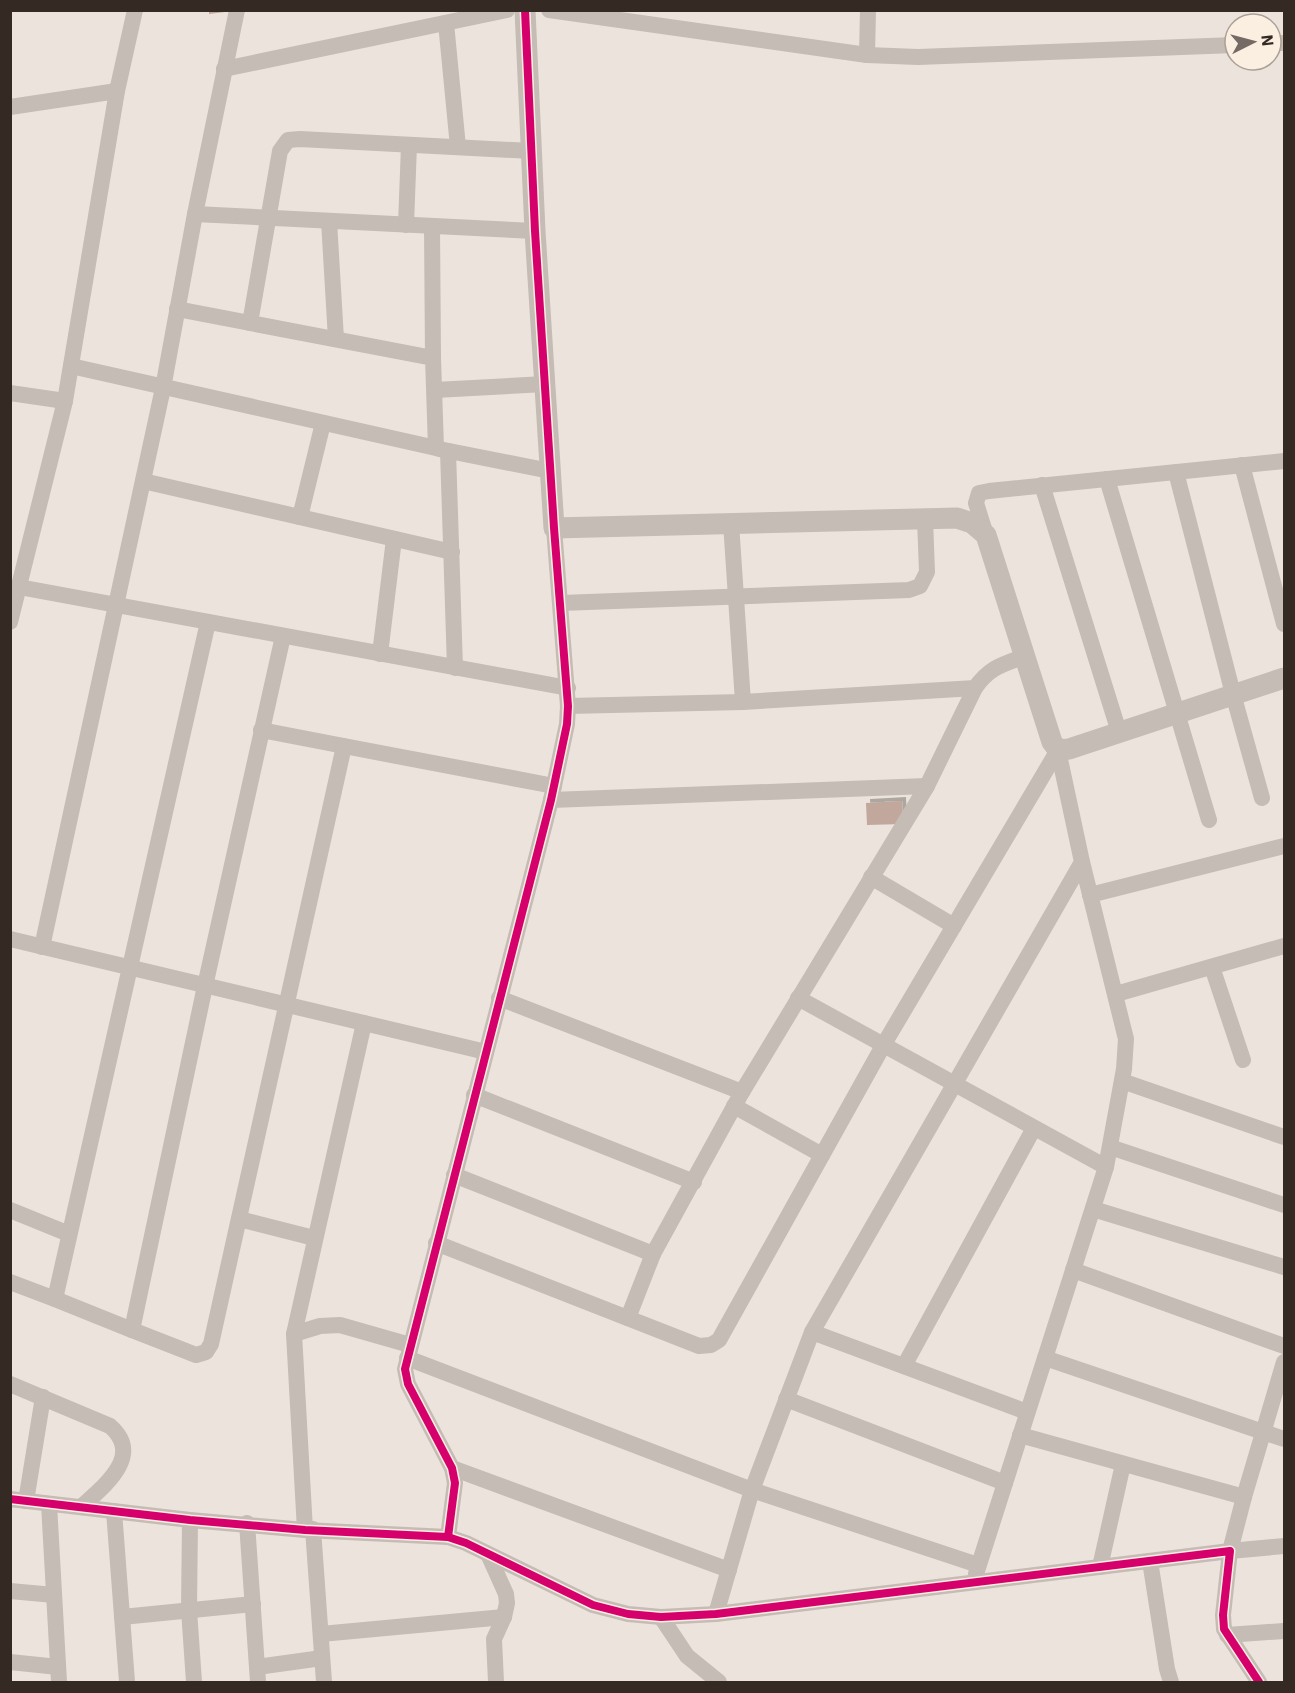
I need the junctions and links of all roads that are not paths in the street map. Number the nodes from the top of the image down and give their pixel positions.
1 (135, 10) edge
2 (237, 10) edge
3 (507, 10) edge
4 (525, 10) edge
5 (549, 10) edge
6 (868, 10) edge
7 (446, 23) junction
8 (1223, 45) edge
9 (867, 55) junction
10 (224, 69) junction
11 (117, 92) junction
12 (10, 107) edge
13 (410, 145) junction
14 (458, 147) junction
15 (531, 151) junction
16 (195, 214) junction
17 (267, 218) junction
18 (329, 221) junction
19 (406, 225) junction
20 (432, 226) junction
21 (535, 231) junction
22 (177, 309) junction
23 (250, 323) junction
24 (336, 339) junction
25 (433, 358) junction
26 (71, 366) junction
27 (545, 384) junction
28 (163, 388) junction
29 (435, 390) junction
30 (10, 393) edge
31 (65, 401) junction
32 (323, 423) junction
33 (442, 449) junction
34 (1284, 461) edge
35 (1242, 465) junction
36 (550, 471) junction
37 (1176, 472) junction
38 (1107, 479) junction
39 (143, 481) junction
40 (1042, 485) junction
41 (300, 517) junction
42 (925, 519) junction
43 (731, 523) junction
44 (554, 528) junction
45 (986, 535) junction
46 (394, 538) junction
47 (452, 552) junction
48 (19, 587) junction
49 (736, 596) junction
50 (561, 603) junction
51 (117, 605) junction
52 (11, 619) edge
53 (208, 622) junction
54 (1284, 624) edge
55 (283, 636) junction
56 (380, 654) junction
57 (1023, 657) junction
58 (455, 668) junction
59 (1284, 678) edge
60 (568, 688) junction
61 (975, 688) junction
62 (1233, 694) junction
63 (743, 702) junction
64 (568, 706) junction
65 (1177, 712) junction
66 (261, 730) junction
67 (1119, 732) junction
68 (344, 746) junction
69 (1058, 750) junction
70 (927, 786) junction
71 (552, 793) junction
72 (1262, 798) dead end
73 (1209, 820) dead end
74 (1284, 846) edge
75 (1082, 862) junction
76 (871, 877) junction
77 (1090, 895) junction
78 (954, 926) junction
79 (10, 939) edge
80 (1284, 946) edge
81 (42, 947) junction
82 (1212, 967) junction
83 (129, 968) junction
84 (205, 986) junction
85 (1116, 994) junction
86 (500, 998) junction
87 (798, 998) junction
88 (287, 1005) junction
89 (364, 1023) junction
90 (884, 1044) junction
91 (486, 1052) junction
92 (1243, 1060) dead end
93 (1122, 1081) junction
94 (954, 1082) junction
95 (474, 1095) junction
96 (738, 1099) junction
97 (1034, 1128) junction
98 (1284, 1137) edge
99 (1110, 1148) junction
100 (822, 1155) junction
101 (1106, 1167) junction
102 (454, 1175) junction
103 (694, 1182) junction
104 (1284, 1206) edge
105 (1093, 1209) junction
106 (10, 1210) edge
107 (239, 1219) junction
108 (69, 1234) junction
109 (314, 1238) junction
110 (436, 1243) junction
111 (653, 1254) junction
112 (1284, 1267) edge
113 (1073, 1270) junction
114 (10, 1282) edge
115 (55, 1299) junction
116 (628, 1318) junction
117 (132, 1330) junction
118 (812, 1332) junction
119 (294, 1334) junction
120 (1284, 1346) edge
121 (408, 1351) junction
122 (1045, 1358) junction
123 (1284, 1362) edge
124 (904, 1366) junction
125 (10, 1384) edge
126 (43, 1397) junction
127 (786, 1399) junction
128 (1027, 1412) junction
129 (1263, 1432) junction
130 (1020, 1435) junction
131 (1284, 1439) edge
132 (1123, 1464) junction
133 (452, 1468) junction
134 (1005, 1483) junction
135 (752, 1490) junction
136 (1244, 1497) junction
137 (18, 1500) edge
138 (49, 1504) junction
139 (81, 1507) junction
140 (114, 1511) junction
141 (190, 1520) junction
142 (247, 1523) junction
143 (309, 1529) junction
144 (448, 1538) junction
145 (1284, 1545) edge
146 (1230, 1551) junction
147 (488, 1554) junction
148 (1150, 1561) junction
149 (1100, 1567) junction
150 (729, 1570) junction
151 (976, 1574) junction
152 (10, 1591) edge
153 (54, 1595) junction
154 (253, 1604) junction
155 (189, 1610) junction
156 (716, 1614) junction
157 (122, 1617) junction
158 (504, 1617) junction
159 (661, 1617) junction
160 (1284, 1631) edge
161 (321, 1634) junction
162 (1227, 1635) junction
163 (322, 1658) junction
164 (10, 1662) edge
165 (694, 1664) junction
166 (59, 1675) edge
167 (258, 1675) edge
168 (126, 1683) edge
169 (194, 1683) edge
170 (324, 1683) edge
171 (496, 1683) edge
172 (695, 1683) edge
173 (719, 1683) edge
174 (1171, 1683) edge
175 (1259, 1683) edge

1 - 11 street
2 - 10 street
3 - 7 street
4 - 15 street
5 - 9 street
6 - 9 street
7 - 10 street
7 - 14 street
8 - 9 street
10 - 16 street
11 - 12 street
11 - 26 street
13 - 14 street
13 - 17 street
13 - 19 street
14 - 15 street
15 - 21 street
16 - 17 street
16 - 22 street
17 - 18 street
17 - 23 street
18 - 19 street
18 - 24 street
19 - 20 street
20 - 21 street
20 - 25 street
21 - 27 street
22 - 23 street
22 - 28 street
23 - 24 street
24 - 25 street
25 - 29 street
26 - 28 street
26 - 31 street
27 - 29 street
27 - 36 street
28 - 32 street
28 - 39 street
29 - 33 street
30 - 31 street
31 - 48 street
32 - 33 street
32 - 41 street
33 - 36 street
33 - 47 street
34 - 35 street
35 - 37 street
35 - 54 street
36 - 44 street
37 - 38 street
37 - 62 street
38 - 40 street
38 - 65 street
39 - 41 street
39 - 51 street
40 - 45 street
40 - 67 street
41 - 46 street
42 - 43 street
42 - 45 street
42 - 49 street
43 - 44 street
43 - 49 street
44 - 50 street
45 - 57 street
46 - 47 street
46 - 56 street
47 - 58 street
48 - 51 street
48 - 52 street
49 - 50 street
49 - 63 street
50 - 60 street
51 - 53 street
51 - 81 street
53 - 55 street
53 - 83 street
55 - 56 street
55 - 66 street
56 - 58 street
57 - 61 street
57 - 69 street
58 - 60 street
59 - 62 street
60 - 64 street
61 - 63 street
61 - 70 street
62 - 65 street
62 - 72 street
63 - 64 street
64 - 71 street
65 - 67 street
65 - 73 street
66 - 68 street
66 - 84 street
67 - 69 street
68 - 71 street
68 - 88 street
69 - 75 street
69 - 78 street
70 - 71 street
70 - 76 street
71 - 86 street
74 - 77 street
75 - 77 street
75 - 94 street
76 - 78 street
76 - 87 street
77 - 85 street
78 - 90 street
79 - 81 street
80 - 82 street
81 - 83 street
82 - 85 street
82 - 92 street
83 - 84 street
83 - 108 street
84 - 88 street
84 - 117 street
85 - 93 street
86 - 91 street
86 - 96 street
87 - 90 street
87 - 96 street
88 - 89 street
88 - 107 street
89 - 91 street
89 - 109 street
90 - 94 street
90 - 100 street
91 - 95 street
93 - 98 street
93 - 99 street
94 - 97 street
94 - 118 street
95 - 102 street
95 - 103 street
96 - 100 street
96 - 103 street
97 - 101 street
97 - 124 street
99 - 101 street
99 - 104 street
100 - 116 street
101 - 105 street
102 - 110 street
102 - 111 street
103 - 111 street
105 - 112 street
105 - 113 street
106 - 108 street
107 - 109 street
107 - 117 street
108 - 115 street
109 - 119 street
110 - 116 street
110 - 121 street
111 - 116 street
113 - 120 street
113 - 122 street
114 - 115 street
115 - 117 street
118 - 124 street
118 - 127 street
119 - 121 street
119 - 143 street
121 - 133 street
121 - 135 street
122 - 128 street
122 - 129 street
123 - 129 street
124 - 128 street
125 - 126 street
126 - 137 street
126 - 139 street
127 - 134 street
127 - 135 street
128 - 130 street
129 - 131 street
129 - 136 street
130 - 132 street
130 - 134 street
132 - 136 street
132 - 149 street
133 - 144 street
133 - 150 street
134 - 151 street
135 - 150 street
135 - 151 street
136 - 146 street
137 - 138 street
138 - 139 street
138 - 153 street
139 - 140 street
140 - 141 street
140 - 157 street
141 - 142 street
141 - 155 street
142 - 143 street
142 - 154 street
143 - 144 street
143 - 161 street
144 - 147 street
145 - 146 street
146 - 148 street
146 - 162 street
147 - 158 street
147 - 159 street
148 - 149 street
148 - 174 street
149 - 151 street
150 - 156 street
151 - 156 street
152 - 153 street
153 - 166 street
154 - 155 street
154 - 167 street
155 - 157 street
155 - 169 street
156 - 159 street
157 - 168 street
158 - 161 street
158 - 171 street
159 - 165 street
160 - 162 street
161 - 163 street
162 - 175 street
163 - 167 street
163 - 170 street
164 - 166 street
165 - 172 street
165 - 173 street

